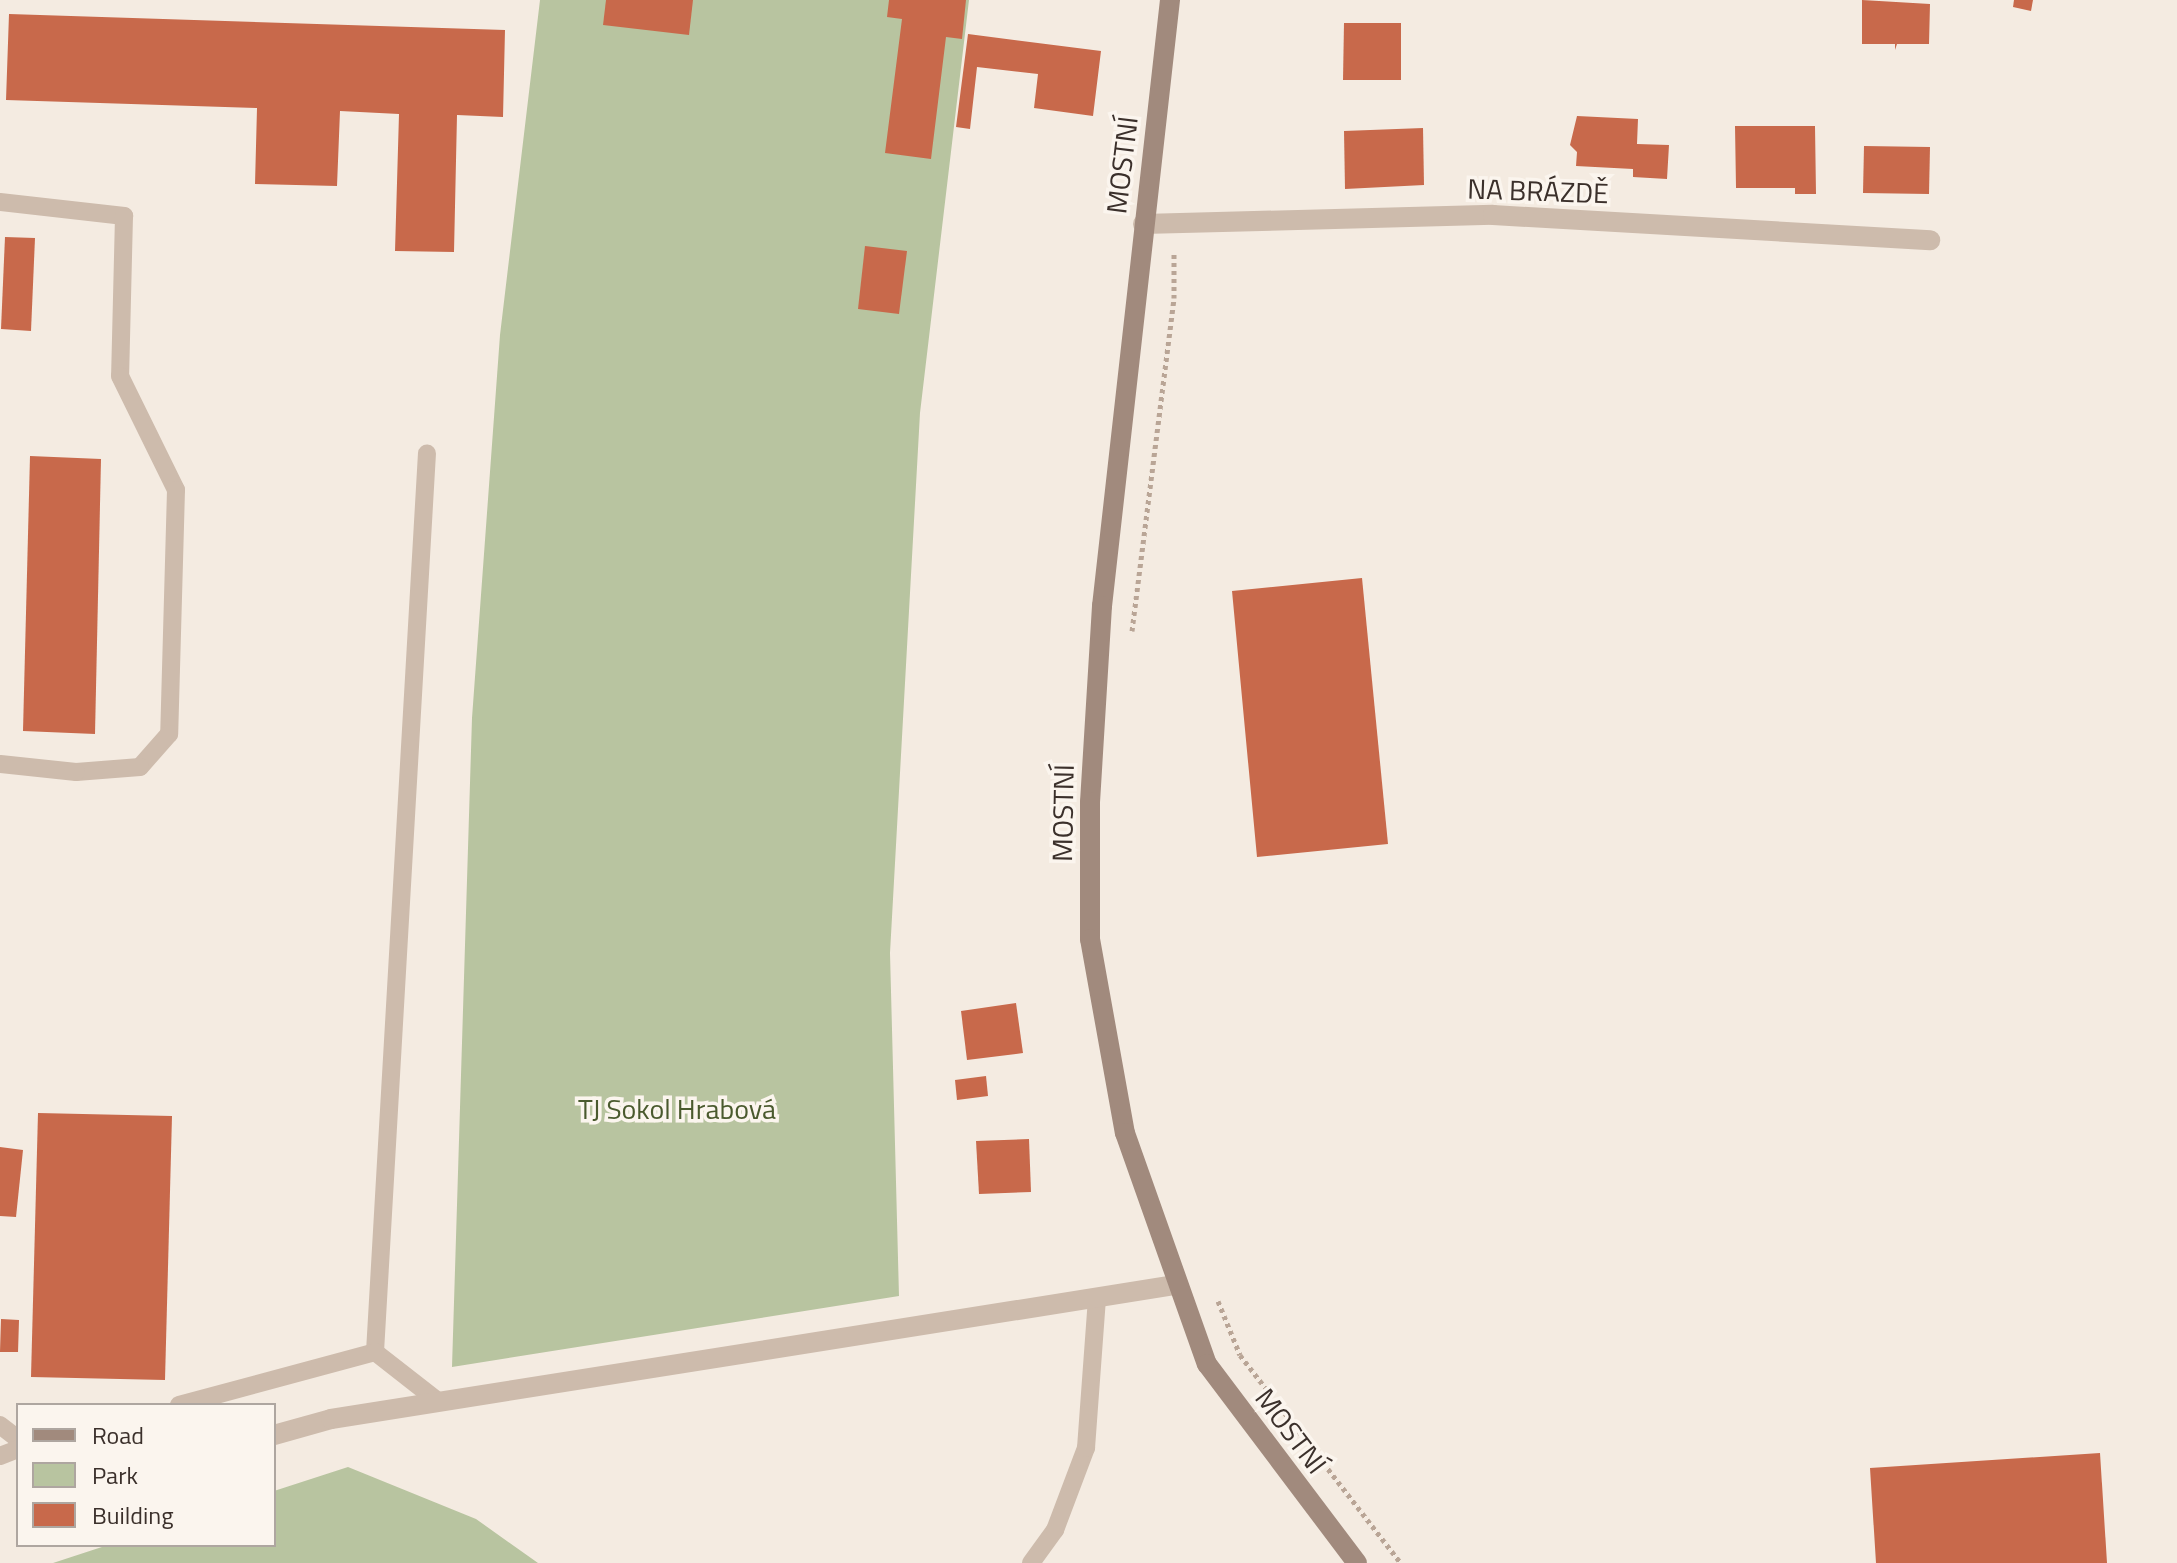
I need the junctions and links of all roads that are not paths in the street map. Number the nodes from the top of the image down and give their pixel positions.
1 (1170, 0) edge
2 (0, 202) edge
3 (1143, 224) junction
4 (1930, 240) dead end
5 (427, 454) dead end
6 (0, 764) edge
7 (1175, 1285) junction
8 (1097, 1298) junction
9 (375, 1352) junction
10 (439, 1402) junction
11 (186, 1403) edge
12 (0, 1425) edge
13 (276, 1434) edge
14 (16, 1437) edge
15 (1031, 1563) edge
16 (1357, 1563) edge

1 - 3 main road, MOSTNÍ
2 - 6 lane
3 - 4 street, NA BRÁZDĚ
3 - 7 main road, MOSTNÍ
5 - 9 lane
7 - 8 street
7 - 16 main road, MOSTNÍ
8 - 10 street
8 - 15 lane
9 - 10 lane
9 - 11 lane
10 - 13 street
12 - 14 lane

